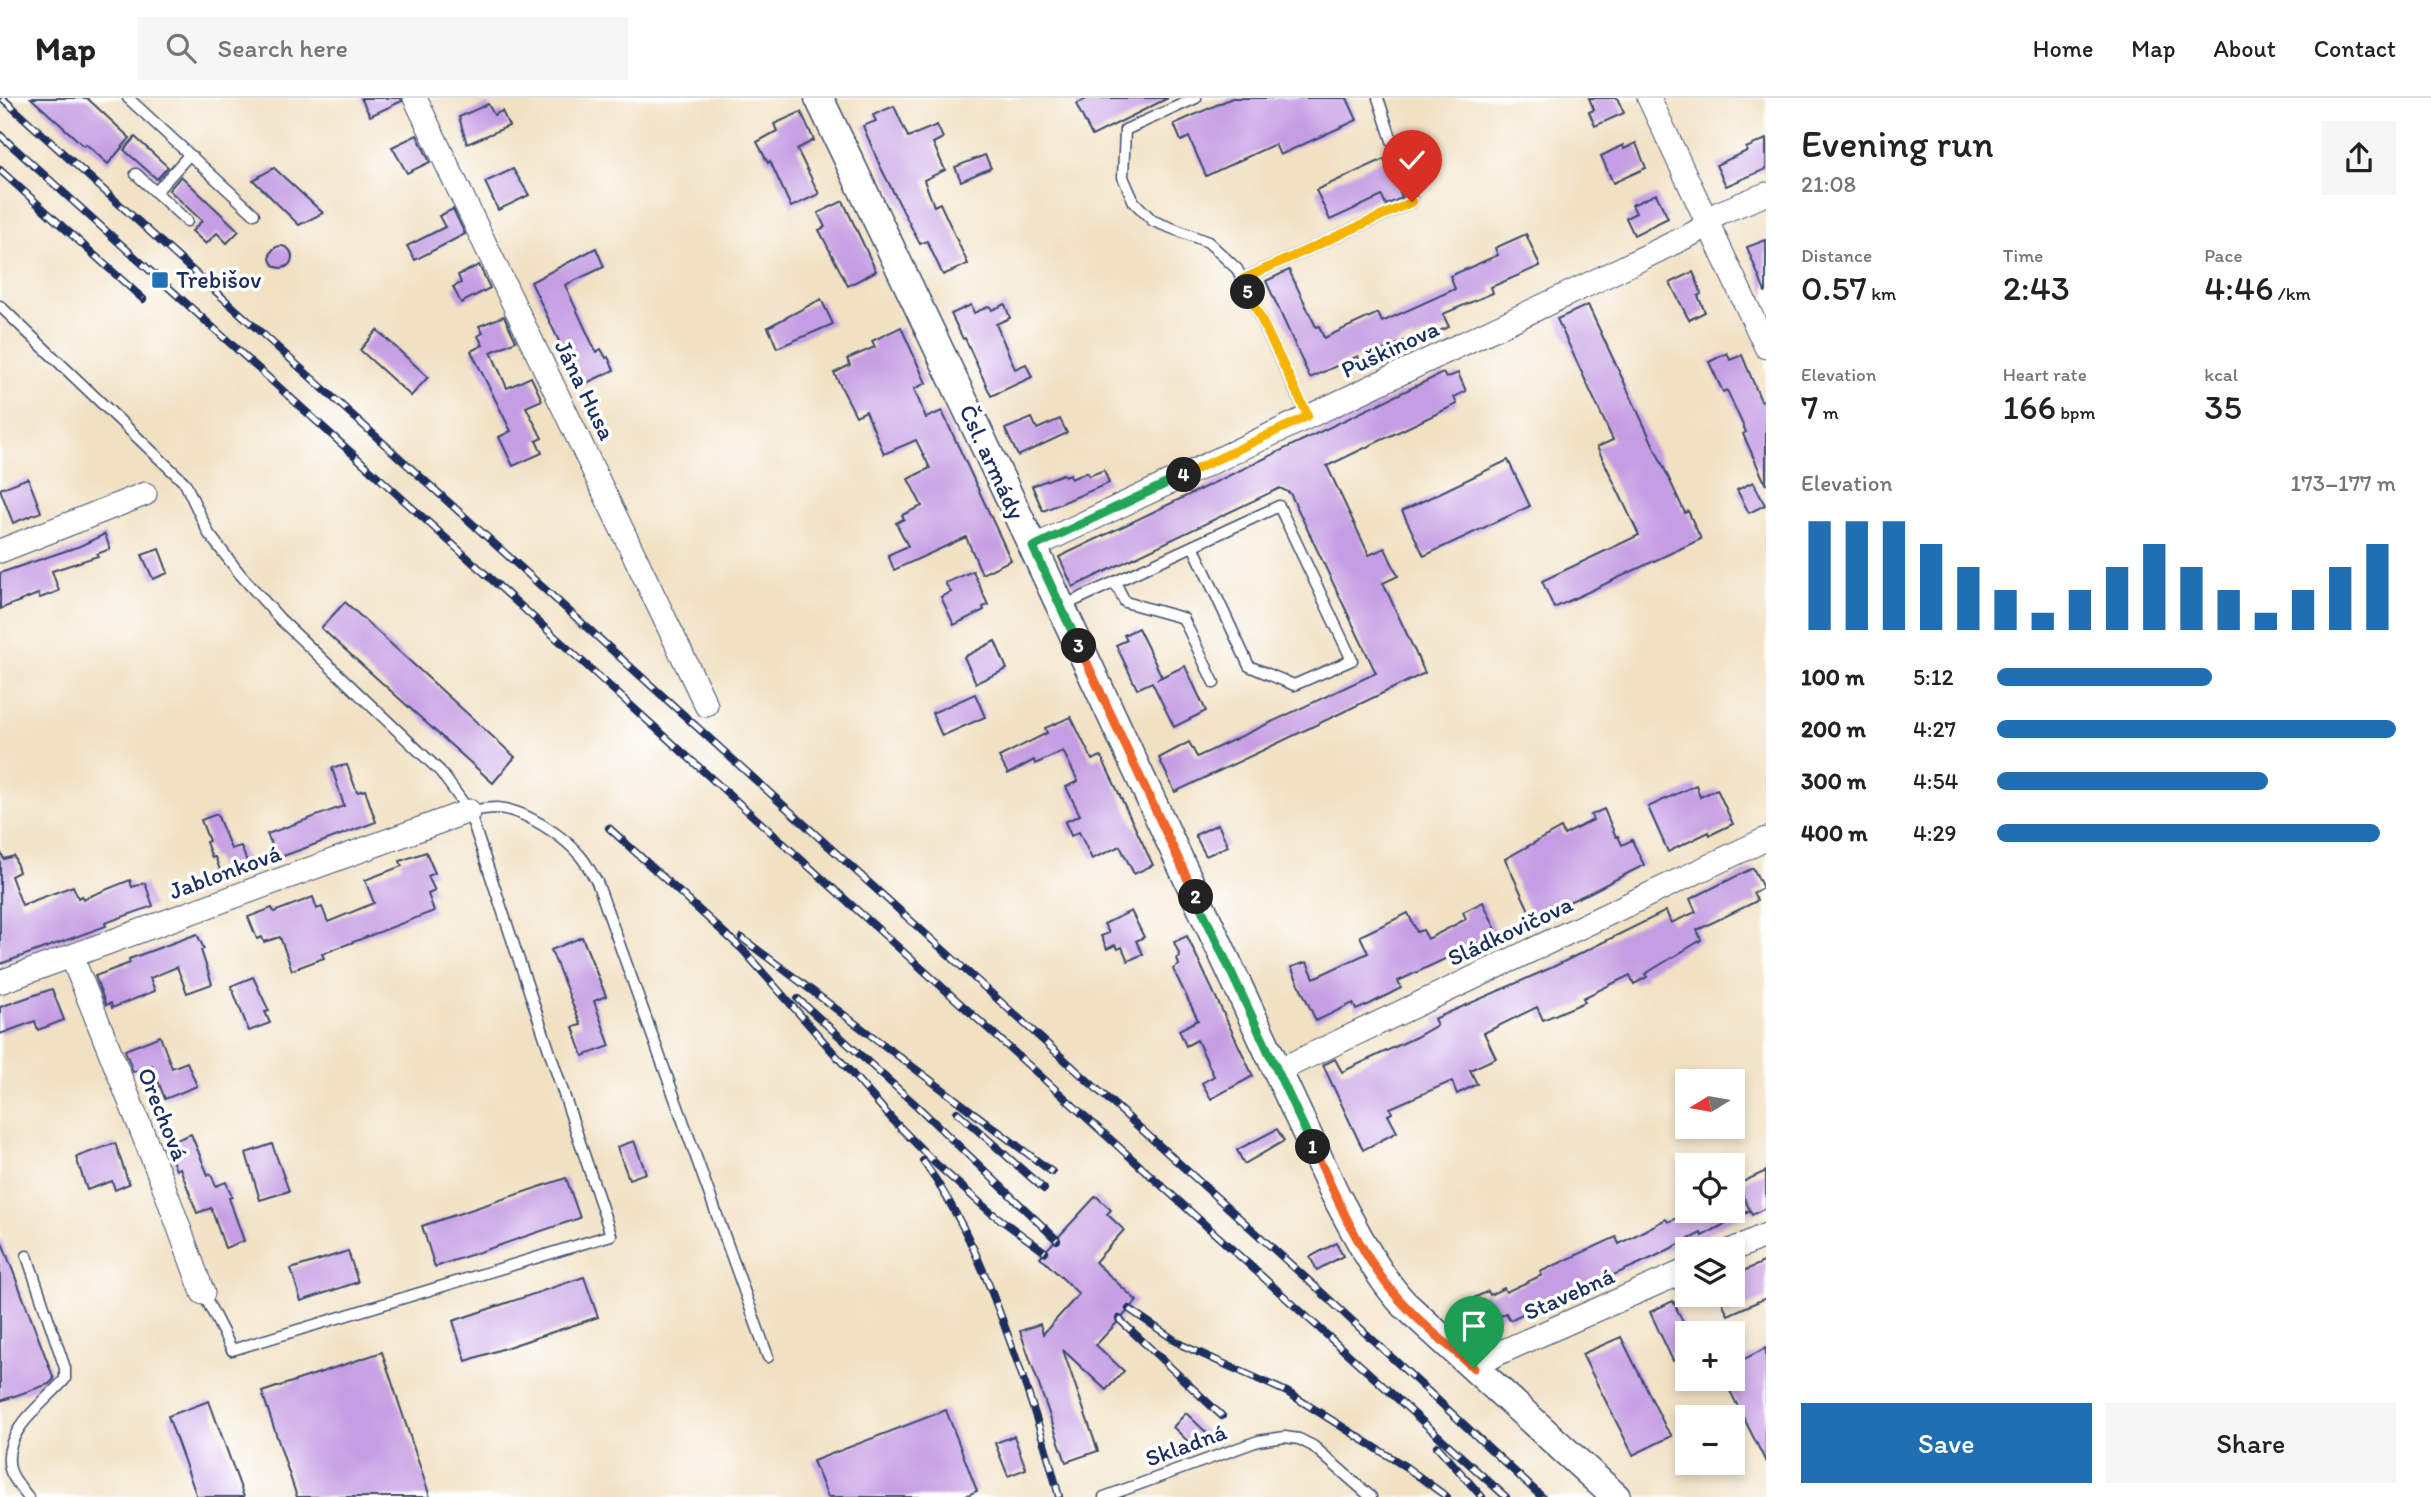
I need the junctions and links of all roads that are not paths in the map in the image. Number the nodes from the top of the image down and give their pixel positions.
1 (128, 98) edge
2 (415, 98) edge
3 (819, 98) edge
4 (1196, 98) edge
5 (1378, 98) edge
6 (1649, 98) edge
7 (189, 155) junction
8 (136, 174) dead end
9 (156, 192) junction
10 (1766, 194) edge
11 (254, 214) dead end
12 (187, 221) dead end
13 (1707, 222) junction
14 (1243, 279) junction
15 (0, 306) edge
16 (1766, 347) edge
17 (1308, 416) junction
18 (145, 494) dead end
19 (1193, 546) junction
20 (1033, 547) junction
21 (0, 551) edge
22 (1115, 582) junction
23 (1060, 607) junction
24 (1214, 683) dead end
25 (706, 705) dead end
26 (468, 811) junction
27 (1766, 839) edge
28 (72, 957) junction
29 (0, 982) edge
30 (1278, 1071) junction
31 (1766, 1236) edge
32 (1745, 1245) edge
33 (27, 1256) dead end
34 (1675, 1275) edge
35 (202, 1293) joint
36 (768, 1357) dead end
37 (1474, 1368) junction
38 (5, 1471) edge
39 (28, 1497) edge
40 (1104, 1497) edge
41 (1371, 1497) edge
42 (1616, 1497) edge

1 - 7 lane
2 - 25 street, Jána Husa
3 - 20 street, Čsl. armády
4 - 14 lane
5 - 14 lane
6 - 13 street
7 - 9 lane
7 - 11 lane
8 - 9 lane
9 - 12 lane
10 - 13 street, Puškinova
13 - 16 street
13 - 17 street, Puškinova
14 - 17 lane
15 - 26 lane
17 - 20 street, Puškinova
18 - 21 street
19 - 19 lane
19 - 22 lane
20 - 23 street, Čsl. armády
22 - 23 lane
22 - 24 lane
23 - 30 street, Čsl. armády
26 - 28 street, Jablonková
26 - 35 lane
26 - 36 lane
27 - 30 street, Sládkovičova
28 - 29 street, Jablonková
28 - 35 street, Orechová
30 - 37 street, Čsl. armády
31 - 32 street
33 - 38 lane
34 - 37 street, Stavebná
37 - 42 street, Čsl. armády
38 - 39 lane
40 - 41 lane, Skladná

